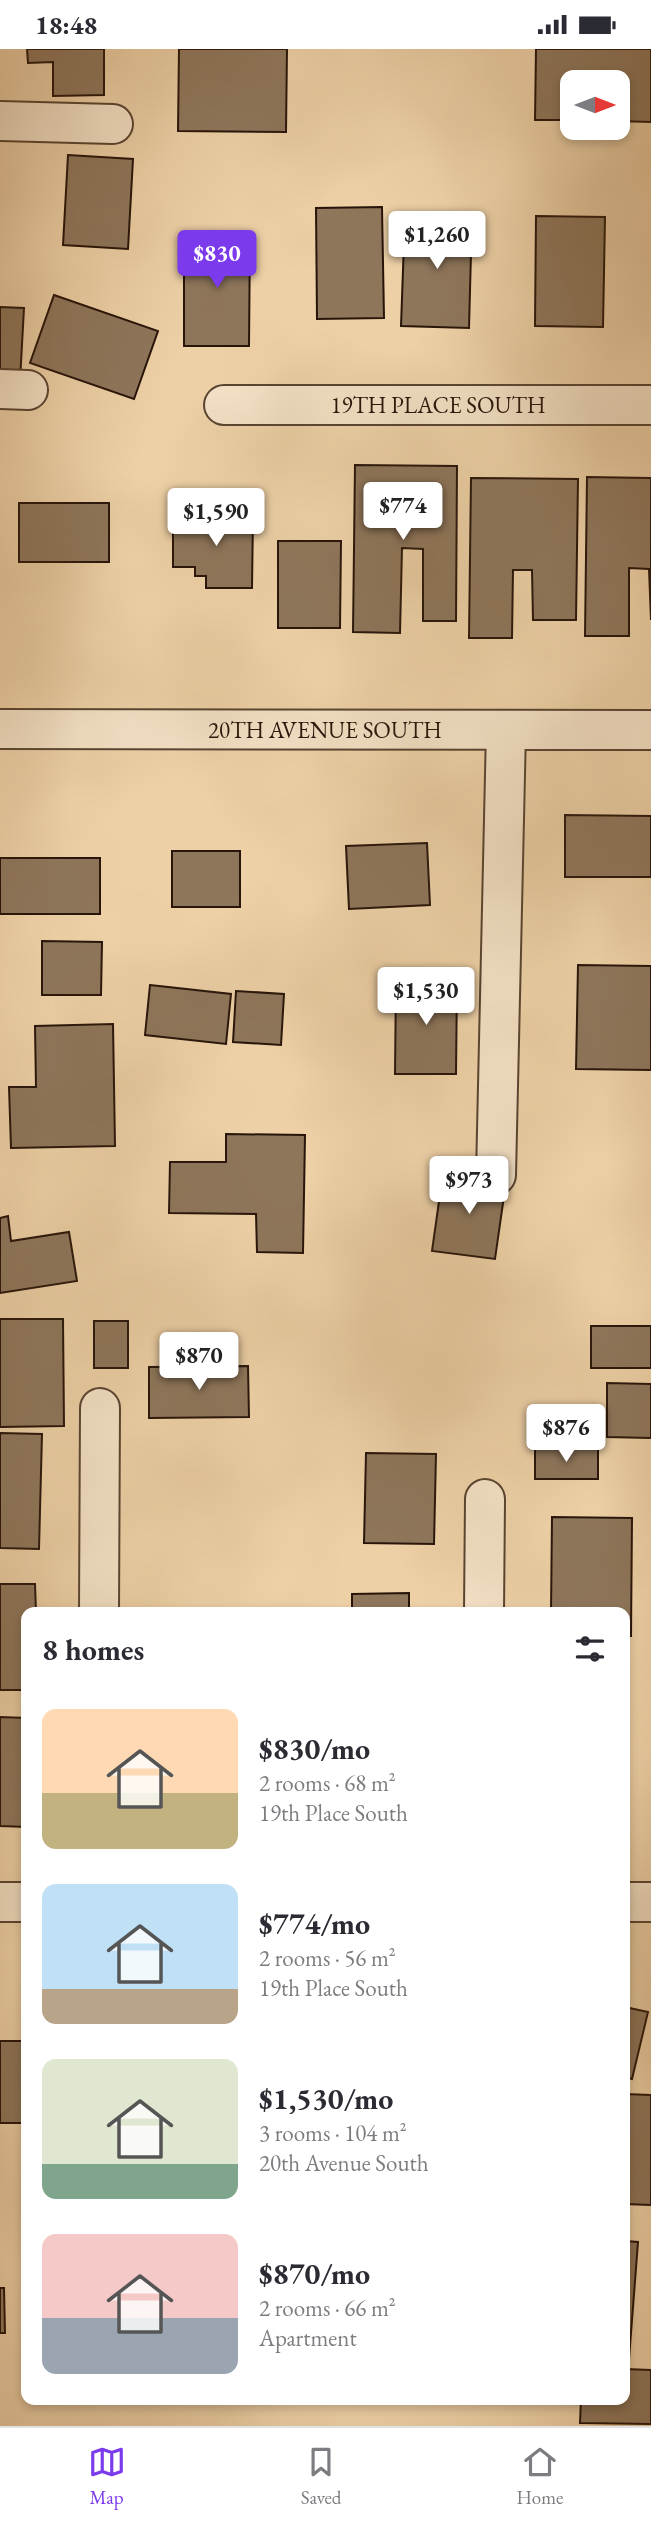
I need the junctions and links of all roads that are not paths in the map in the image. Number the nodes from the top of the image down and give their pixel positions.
1 (0, 121) edge
2 (113, 124) dead end
3 (224, 405) dead end
4 (651, 405) edge
5 (0, 729) edge
6 (506, 730) junction
7 (651, 730) edge
8 (496, 1175) dead end
9 (100, 1408) dead end
10 (485, 1499) dead end
11 (99, 1607) edge
12 (484, 1607) edge
13 (0, 1902) edge
14 (21, 1902) edge
15 (630, 1902) edge
16 (651, 1902) edge

1 - 2 street
3 - 4 street, 19TH PLACE SOUTH
5 - 6 street, 20TH AVENUE SOUTH
6 - 7 street, 20TH AVENUE SOUTH
6 - 8 street
9 - 11 street
10 - 12 street
13 - 14 street
15 - 16 street

